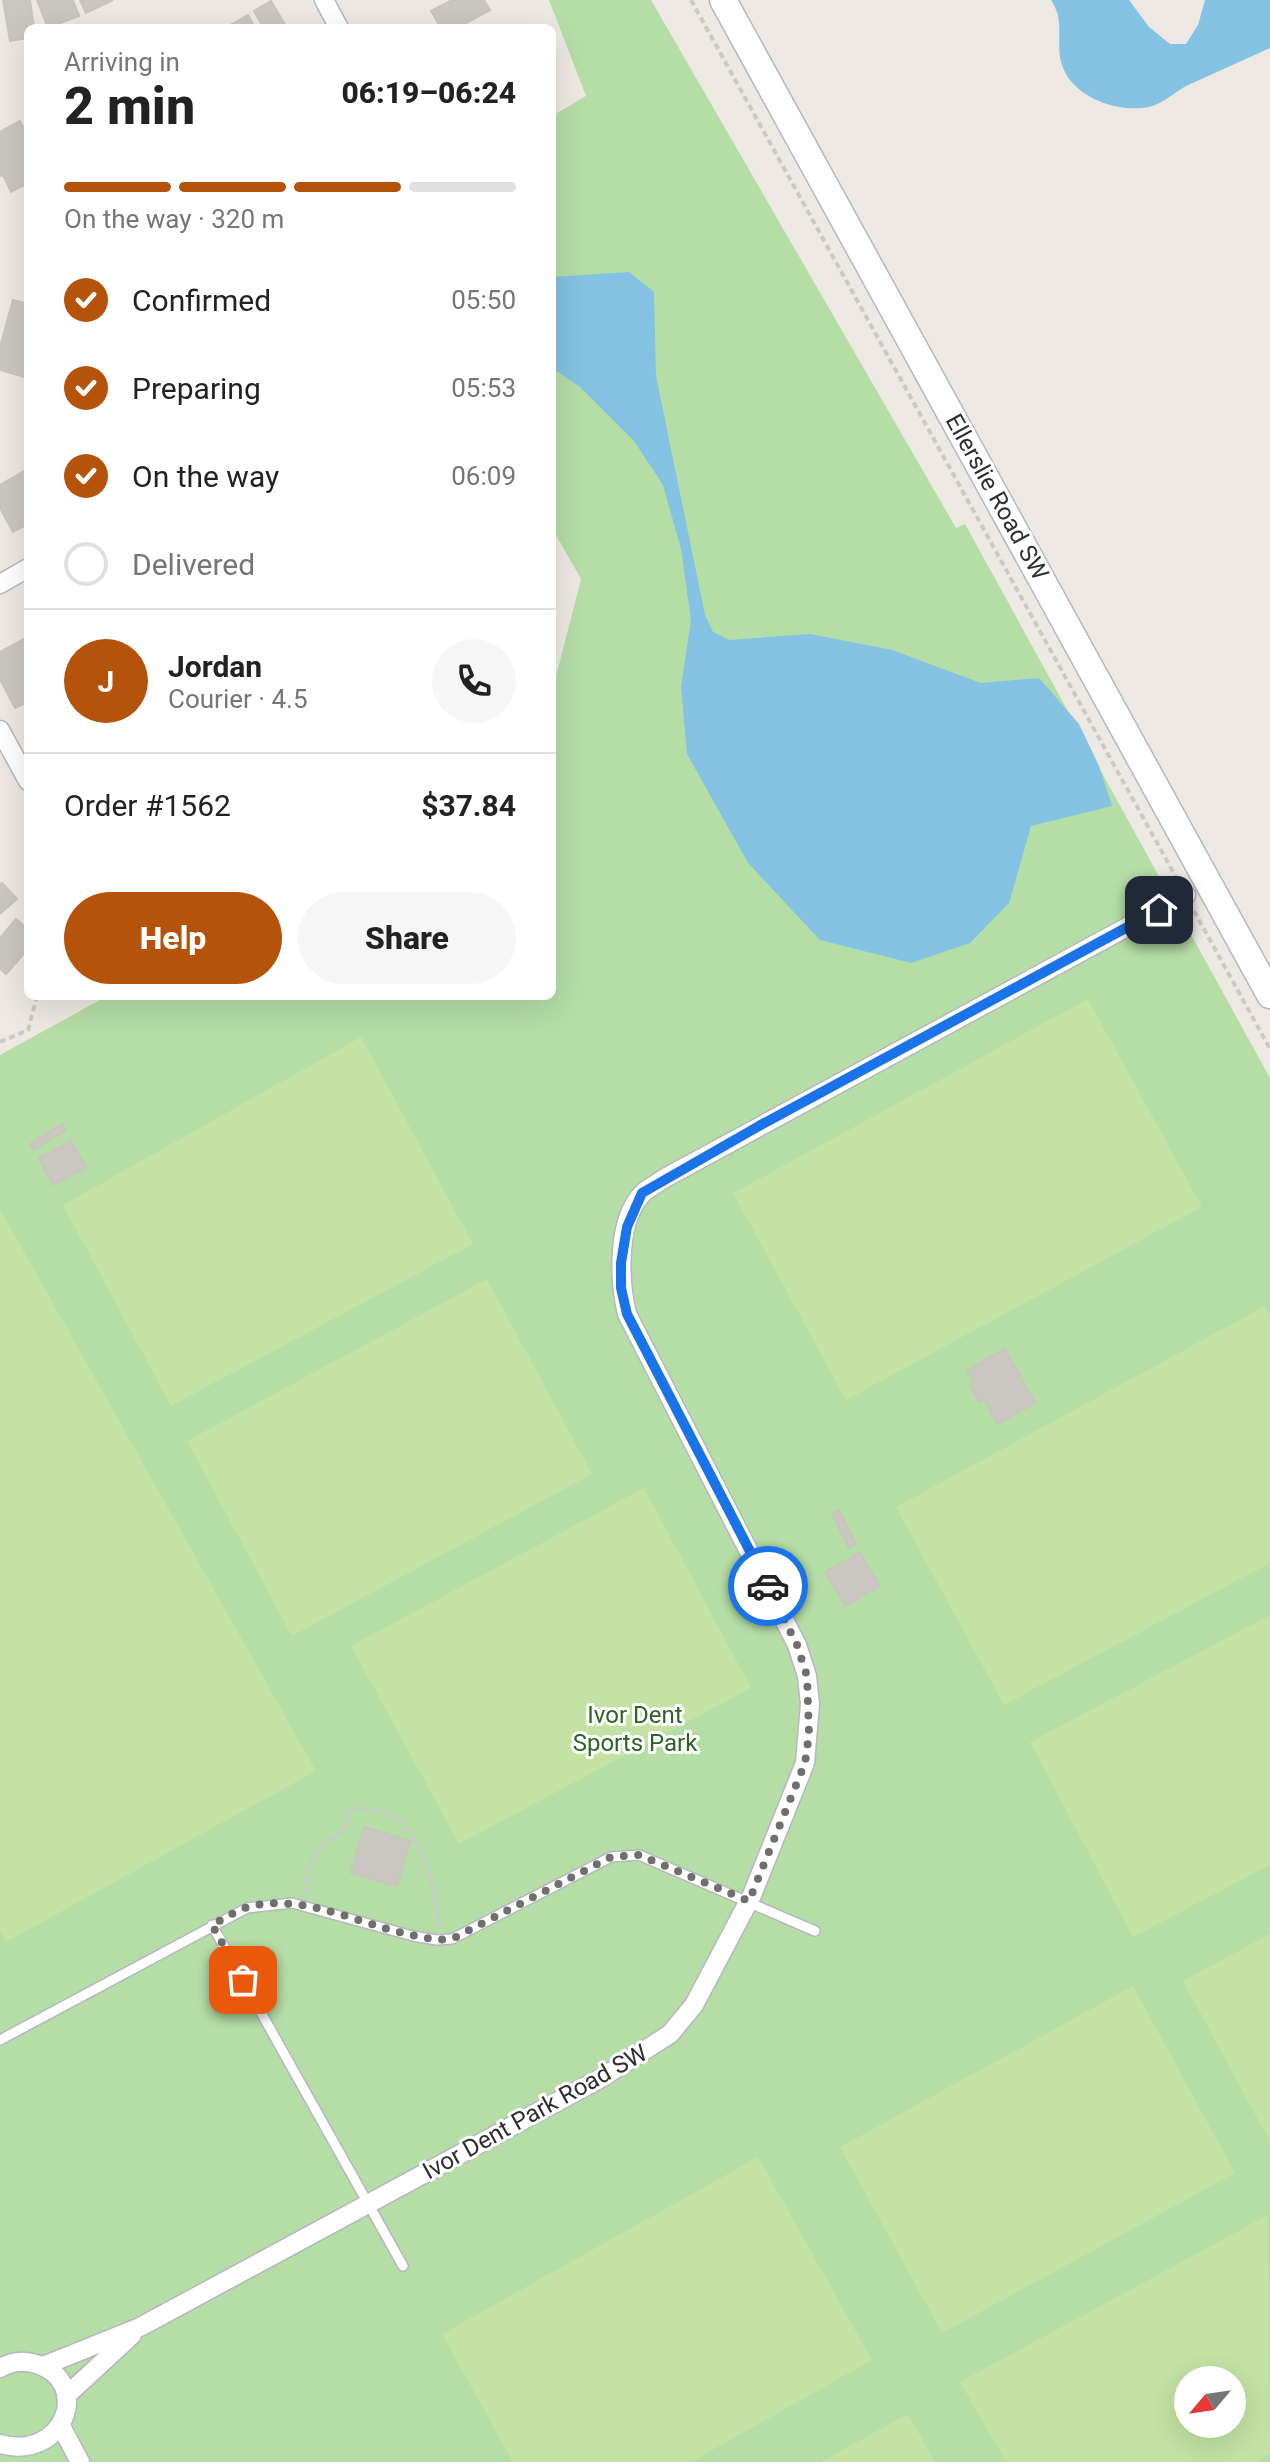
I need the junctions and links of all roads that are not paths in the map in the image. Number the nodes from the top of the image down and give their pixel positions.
1 (324, 0) edge
2 (723, 0) edge
3 (337, 24) edge
4 (24, 570) edge
5 (0, 584) edge
6 (0, 730) edge
7 (24, 774) edge
8 (1186, 895) road end
9 (1270, 995) edge
10 (749, 1901) junction
11 (212, 1925) junction
12 (815, 1931) dead end
13 (0, 2040) edge
14 (368, 2204) junction
15 (403, 2266) dead end
16 (140, 2327) junction
17 (43, 2366) junction
18 (0, 2368) edge
19 (66, 2396) junction
20 (62, 2428) junction
21 (0, 2444) edge
22 (33, 2456) edge
23 (80, 2462) edge

1 - 3 street
2 - 9 main road, Ellerslie Road SW
4 - 5 street
6 - 7 street
8 - 10 street, Ivor Dent Park Road SW
10 - 11 lane
10 - 12 lane
10 - 14 street, Ivor Dent Park Road SW
11 - 13 lane
11 - 14 lane
14 - 15 lane
14 - 16 street, Ivor Dent Park Road SW
16 - 17 street, Ivor Dent Park Road SW
16 - 19 street, Ivor Dent Park Road SW
17 - 18 street
17 - 19 street
19 - 20 street
20 - 22 street
20 - 23 street
21 - 22 street

